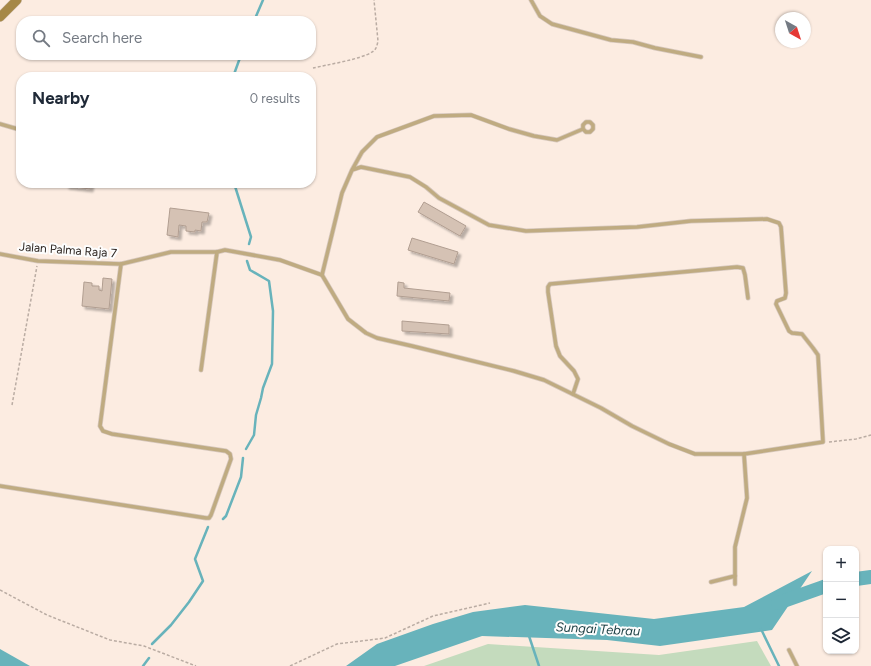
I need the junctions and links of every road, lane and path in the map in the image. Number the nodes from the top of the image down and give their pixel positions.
1 (17, 0) edge
2 (374, 0) edge
3 (531, 0) edge
4 (0, 17) edge
5 (701, 57) dead end
6 (313, 68) dead end
7 (0, 124) edge
8 (16, 129) edge
9 (583, 129) dead end
10 (352, 170) junction
11 (217, 252) junction
12 (0, 254) edge
13 (38, 261) junction
14 (121, 264) junction
15 (322, 275) junction
16 (748, 298) dead end
17 (201, 370) dead end
18 (573, 394) junction
19 (12, 405) dead end
20 (871, 435) edge
21 (823, 442) junction
22 (744, 454) junction
23 (0, 486) edge
24 (735, 576) junction
25 (711, 582) dead end
26 (734, 584) dead end
27 (0, 590) edge
28 (490, 603) dead end
29 (789, 650) dead end
30 (196, 666) edge
31 (290, 666) edge
32 (796, 666) edge

1 - 4 street
2 - 6 path
3 - 5 lane
7 - 8 lane
9 - 10 lane
10 - 15 lane
10 - 21 lane
11 - 14 lane, Jalan Palma Raja 7
11 - 15 lane, Jalan Palma Raja 7
11 - 17 lane
12 - 13 lane, Jalan Palma Raja 7
13 - 14 lane, Jalan Palma Raja 7
13 - 19 path
14 - 23 lane
15 - 18 lane
16 - 18 lane
18 - 22 lane
20 - 21 path
21 - 22 lane
22 - 24 lane
24 - 25 lane
24 - 26 lane
27 - 30 path
28 - 31 path
29 - 32 lane

